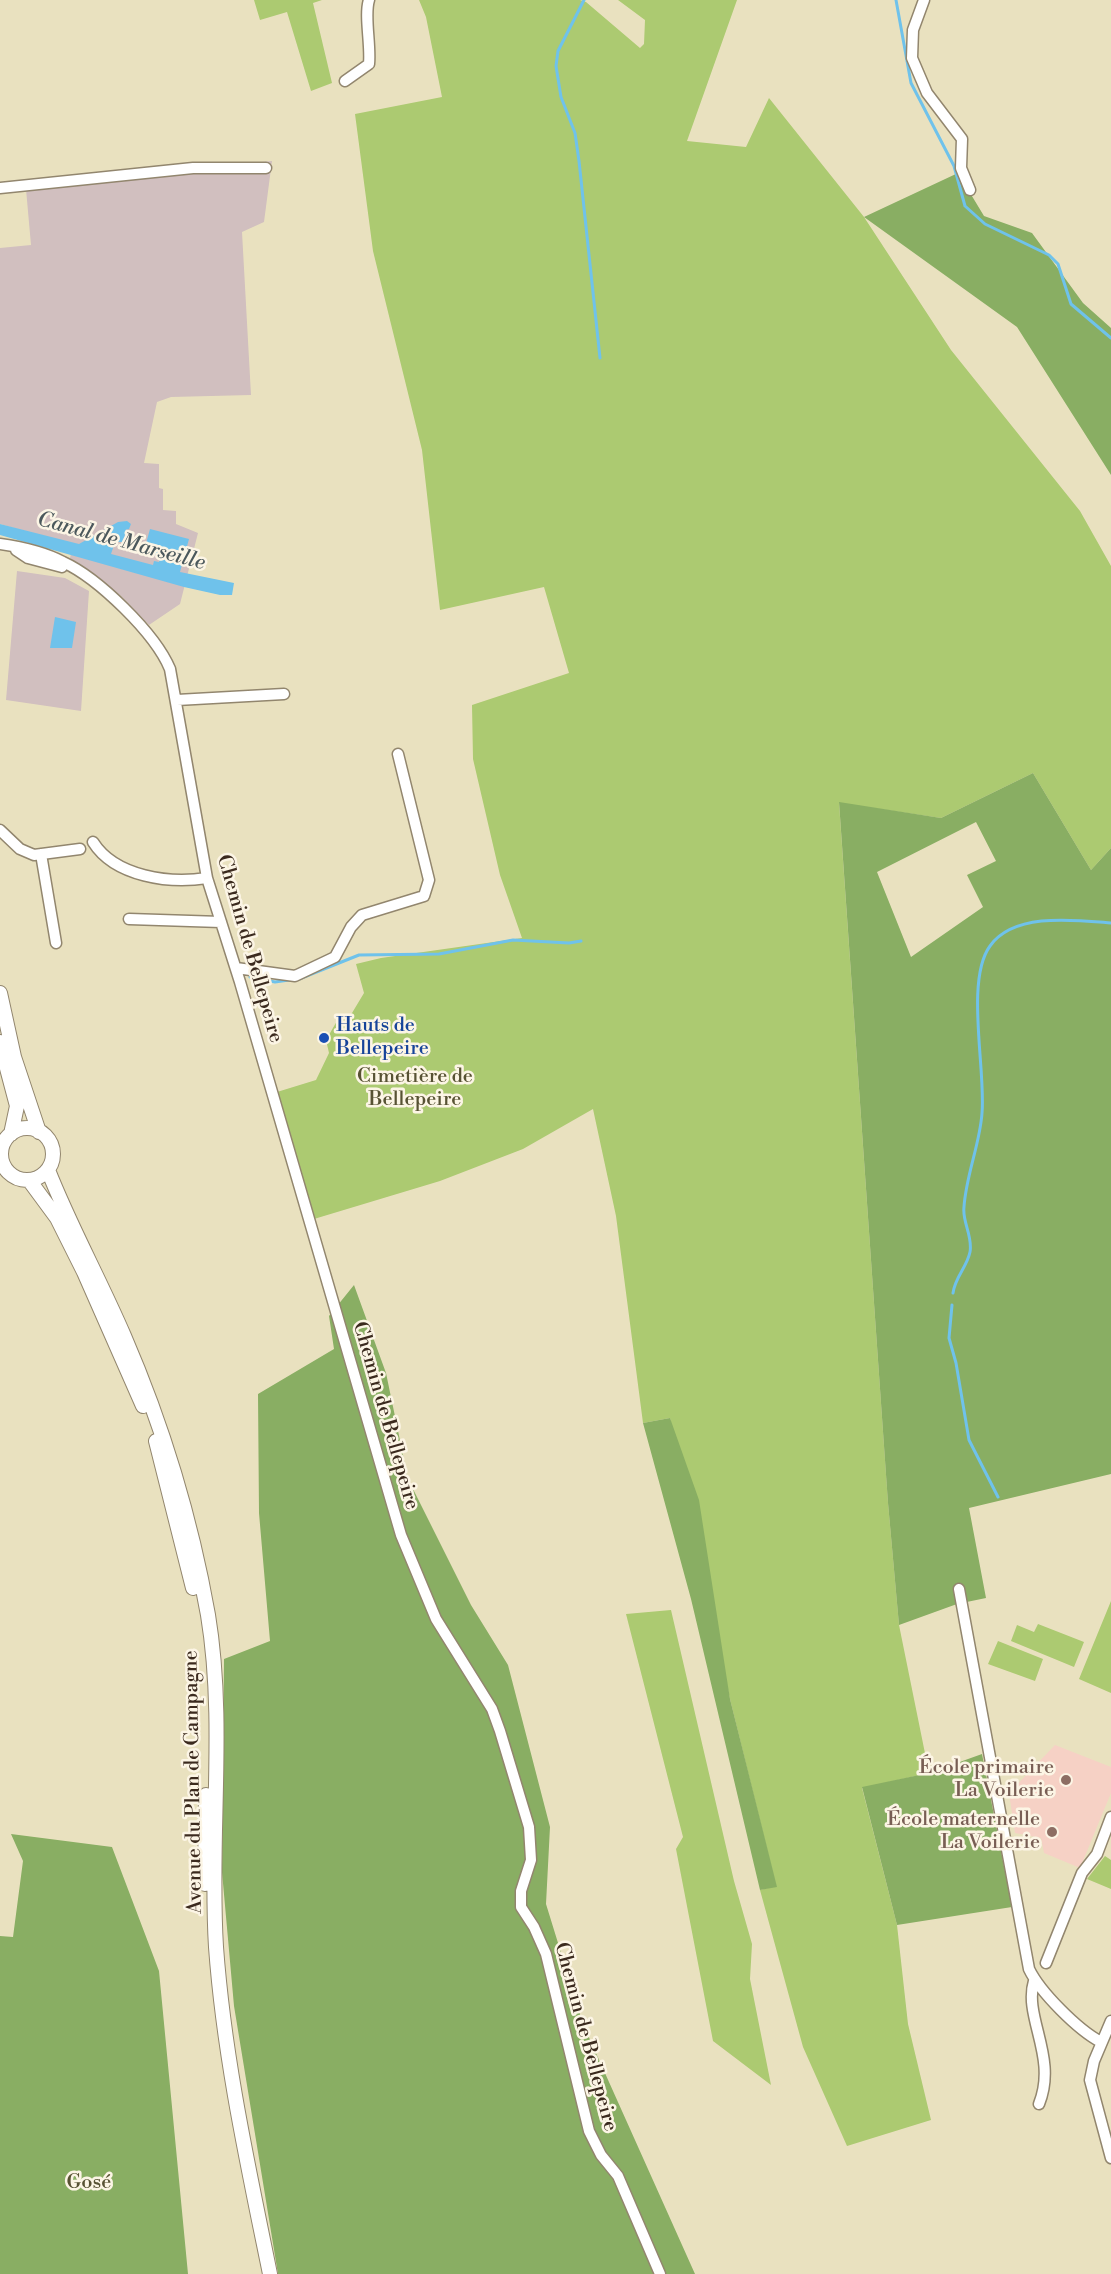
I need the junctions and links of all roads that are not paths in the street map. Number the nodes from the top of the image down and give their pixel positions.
1 (369, 0) edge
2 (924, 0) edge
3 (345, 81) dead end
4 (266, 168) dead end
5 (0, 188) edge
6 (970, 190) dead end
7 (6, 545) edge
8 (284, 694) dead end
9 (177, 700) junction
10 (398, 754) dead end
11 (0, 830) edge
12 (93, 842) dead end
13 (80, 849) dead end
14 (41, 854) junction
15 (207, 878) junction
16 (129, 919) dead end
17 (221, 922) junction
18 (56, 943) dead end
19 (236, 968) junction
20 (0, 993) edge
21 (0, 1042) edge
22 (39, 1131) junction
23 (11, 1134) junction
24 (1, 1150) edge
25 (4, 1169) edge
26 (48, 1170) junction
27 (29, 1180) junction
28 (959, 1589) dead end
29 (1111, 1820) edge
30 (1106, 1846) edge
31 (1046, 1963) dead end
32 (1034, 1981) junction
33 (1111, 2021) edge
34 (1106, 2037) edge
35 (1039, 2104) dead end
36 (1111, 2158) edge
37 (262, 2274) edge
38 (270, 2274) edge
39 (660, 2274) edge

1 - 3 street
2 - 6 street
4 - 5 street
7 - 9 street, Chemin de Bellepeire
8 - 9 street
9 - 15 street, Chemin de Bellepeire
10 - 19 street
11 - 14 street
12 - 15 street
13 - 14 street
14 - 18 street
15 - 17 street, Chemin de Bellepeire
16 - 17 street
17 - 19 street, Chemin de Bellepeire
19 - 39 street, Chemin de Bellepeire
20 - 22 main road
21 - 23 main road
22 - 23 main road
22 - 26 main road
23 - 24 main road
24 - 25 main road
25 - 27 main road
26 - 27 main road
26 - 38 main road, Avenue du Plan de Campagne
27 - 37 main road, Avenue du Plan de Campagne
28 - 32 street
29 - 30 street
30 - 31 street
32 - 34 street
32 - 35 street
33 - 34 street
34 - 36 street

